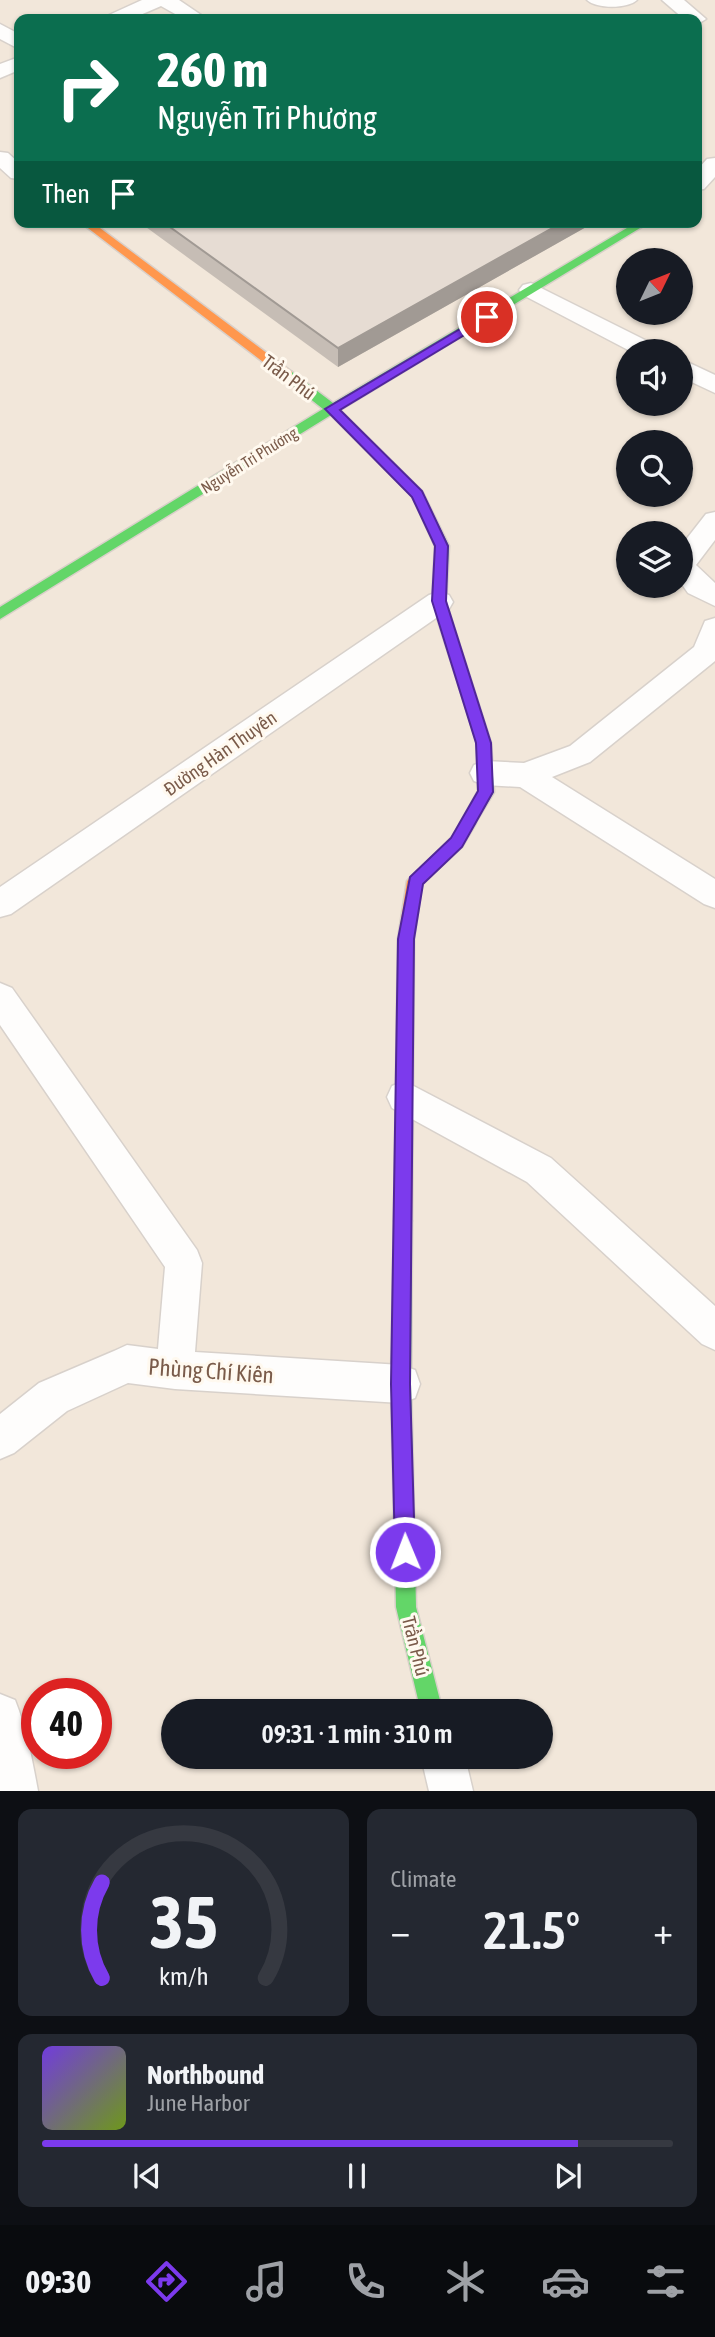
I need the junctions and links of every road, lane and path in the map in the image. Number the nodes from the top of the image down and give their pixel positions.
1 (158, 0) edge
2 (165, 0) edge
3 (597, 0) edge
4 (627, 0) edge
5 (672, 0) edge
6 (127, 14) edge
7 (189, 14) edge
8 (690, 14) edge
9 (0, 158) edge
10 (715, 164) edge
11 (14, 169) edge
12 (702, 190) edge
13 (93, 228) edge
14 (635, 228) edge
15 (531, 290) junction
16 (626, 339) edge
17 (693, 373) edge
18 (715, 385) edge
19 (332, 409) junction
20 (715, 521) edge
21 (715, 596) edge
22 (439, 601) junction
23 (0, 614) edge
24 (715, 628) edge
25 (485, 773) junction
26 (525, 775) junction
27 (715, 895) edge
28 (0, 904) edge
29 (0, 998) edge
30 (404, 1097) junction
31 (715, 1331) edge
32 (175, 1370) junction
33 (401, 1384) junction
34 (0, 1439) edge
35 (429, 1699) edge
36 (0, 1715) edge
37 (446, 1769) edge
38 (16, 1791) edge
39 (451, 1791) edge

1 - 6 street
2 - 7 street
3 - 4 street
5 - 8 street
9 - 11 street
10 - 12 street
13 - 19 street, Trần Phú
14 - 15 street, Nguyễn Tri Phương
15 - 16 street
15 - 19 street, Nguyễn Tri Phương
17 - 18 street
19 - 22 street, Trần Phú
19 - 23 street, Nguyễn Tri Phương
20 - 21 street
22 - 25 street, Trần Phú
22 - 28 street, Đường Hàn Thuyên
24 - 26 street
25 - 26 street
25 - 30 street, Trần Phú
26 - 27 street
29 - 32 street
30 - 31 street
30 - 33 street, Trần Phú
32 - 33 street, Phùng Chí Kiên
32 - 34 street, Phùng Chí Kiên
33 - 35 street, Trần Phú
36 - 38 street
37 - 39 street

